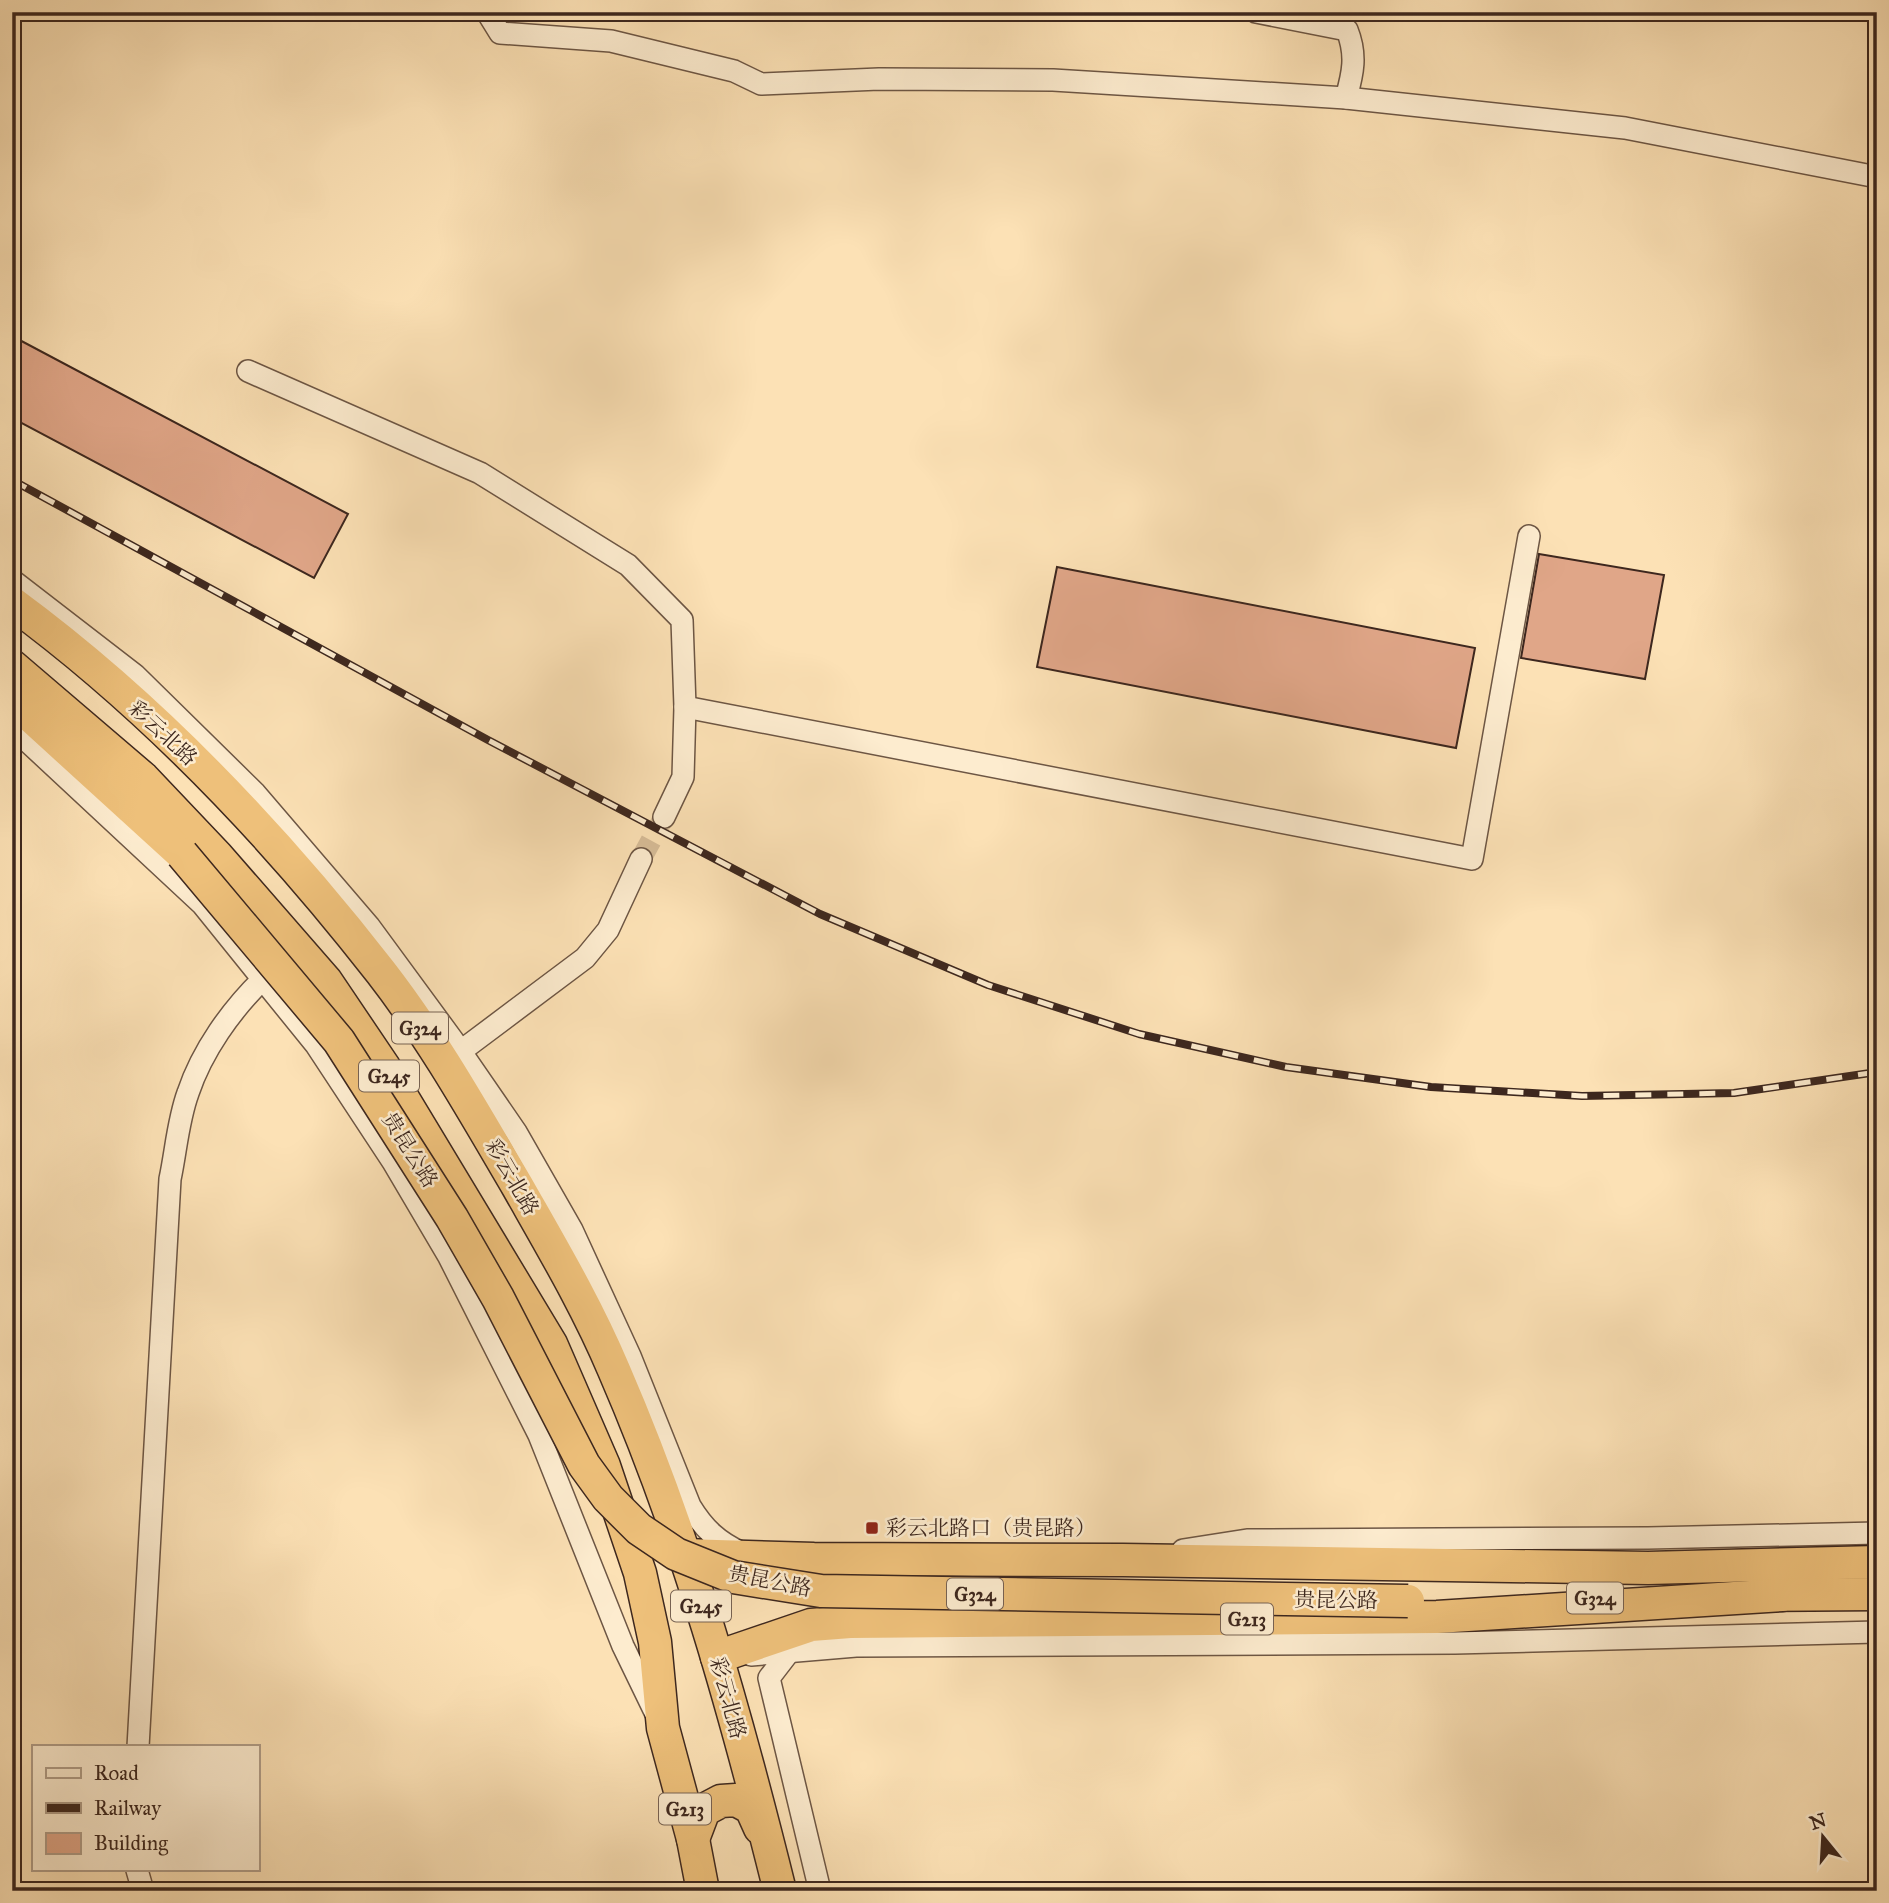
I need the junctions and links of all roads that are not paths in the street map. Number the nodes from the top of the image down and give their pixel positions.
1 (487, 12) edge
2 (1256, 12) edge
3 (1346, 99) junction
4 (1877, 177) edge
5 (248, 370) dead end
6 (1528, 536) dead end
7 (12, 581) edge
8 (12, 601) edge
9 (48, 620) junction
10 (101, 662) junction
11 (12, 666) edge
12 (12, 699) edge
13 (685, 707) junction
14 (12, 727) edge
15 (664, 817) tunnel mouth
16 (641, 859) tunnel mouth
17 (263, 979) junction
18 (461, 1051) junction
19 (690, 1506) junction
20 (1877, 1533) edge
21 (685, 1555) junction
22 (752, 1558) junction
23 (824, 1559) junction
24 (1124, 1560) junction
25 (1877, 1562) edge
26 (640, 1573) joint
27 (1830, 1594) junction
28 (1877, 1594) edge
29 (1782, 1595) junction
30 (1877, 1608) edge
31 (811, 1625) junction
32 (1877, 1632) edge
33 (789, 1652) junction
34 (718, 1657) junction
35 (663, 1728) junction
36 (138, 1745) edge
37 (693, 1839) junction
38 (769, 1849) junction
39 (137, 1871) edge
40 (143, 1891) edge
41 (703, 1891) edge
42 (780, 1891) edge
43 (820, 1891) edge

1 - 3 street
2 - 3 street
3 - 4 street
5 - 13 street
6 - 13 street
7 - 9 highway
7 - 10 street
8 - 9 highway
8 - 10 highway, 彩云北路 / G324
9 - 10 highway
10 - 18 street
10 - 21 highway, 彩云北路 / G324
11 - 26 highway, G245
12 - 29 highway, 贵昆公路 / G324, bridge
13 - 15 street
14 - 17 street
16 - 18 street
17 - 35 street
17 - 36 street
18 - 19 street
19 - 21 highway
19 - 22 street
20 - 24 street
21 - 22 highway, 贵昆公路
21 - 34 highway, 彩云北路 / G245
22 - 23 highway, 贵昆公路
23 - 24 highway, 贵昆公路
23 - 31 highway
24 - 25 highway, 贵昆公路
26 - 35 highway, G213
27 - 28 highway, 贵昆公路 / G213
27 - 29 highway, 贵昆公路 / G213
27 - 30 highway
29 - 31 highway, G213
31 - 34 highway, G213
32 - 33 street
33 - 34 street
33 - 43 street
34 - 38 highway, 彩云北路
35 - 37 highway, G213
37 - 38 highway
37 - 41 highway, G213
38 - 42 highway, 彩云北路
39 - 40 street

